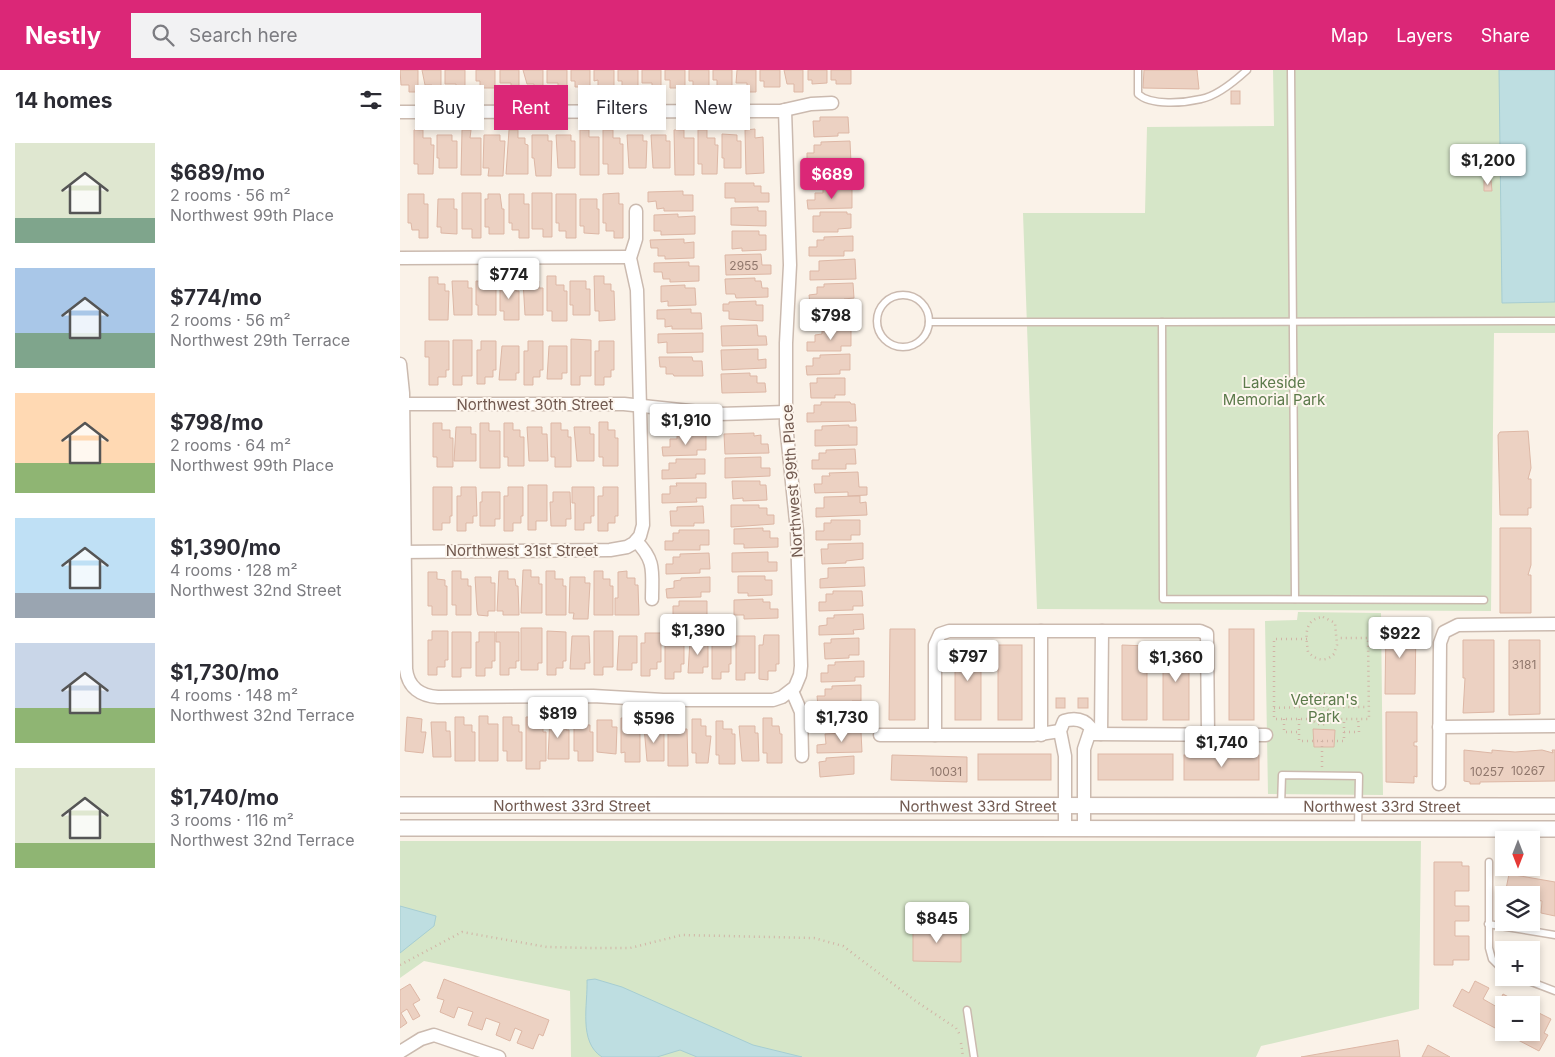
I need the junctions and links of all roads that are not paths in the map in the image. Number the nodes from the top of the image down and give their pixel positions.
1 (1138, 70) edge
2 (1246, 70) edge
3 (1291, 70) edge
4 (832, 104) dead end
5 (785, 110) junction
6 (400, 112) edge
7 (636, 211) dead end
8 (630, 257) junction
9 (400, 258) edge
10 (1555, 321) edge
11 (929, 322) junction
12 (1162, 322) junction
13 (1293, 322) junction
14 (400, 364) edge
15 (403, 404) junction
16 (640, 405) junction
17 (786, 412) junction
18 (636, 541) junction
19 (402, 550) edge
20 (652, 599) dead end
21 (1295, 599) junction
22 (1484, 600) dead end
23 (1555, 624) edge
24 (1041, 631) junction
25 (1102, 631) junction
26 (792, 691) junction
27 (1555, 726) edge
28 (1439, 727) junction
29 (1060, 731) junction
30 (880, 735) dead end
31 (934, 735) junction
32 (1041, 735) junction
33 (1208, 735) junction
34 (1266, 735) dead end
35 (1093, 738) junction
36 (1062, 745) junction
37 (802, 756) dead end
38 (1440, 784) dead end
39 (400, 805) edge
40 (1065, 806) junction
41 (1084, 806) junction
42 (1281, 806) junction
43 (1359, 806) junction
44 (1555, 806) edge
45 (400, 828) edge
46 (1065, 828) junction
47 (1084, 828) junction
48 (1358, 828) junction
49 (1555, 829) edge
50 (1489, 862) dead end
51 (1488, 924) junction
52 (1555, 935) edge
53 (1495, 962) edge
54 (1540, 985) edge
55 (1555, 990) edge
56 (967, 1010) dead end
57 (400, 1052) edge
58 (499, 1057) edge
59 (974, 1057) edge

1 - 2 lane
3 - 13 lane
4 - 5 street
5 - 6 street
5 - 17 street, Northwest 99th Place
7 - 8 street
8 - 9 street
8 - 16 street
10 - 13 lane
11 - 11 lane
11 - 12 lane
12 - 13 lane
12 - 21 lane
13 - 21 lane
14 - 15 street
15 - 16 street, Northwest 30th Street
15 - 19 street
16 - 17 street, Northwest 30th Street
16 - 18 street
17 - 26 street, Northwest 99th Place
18 - 19 street, Northwest 31st Street
18 - 20 street
19 - 26 street
21 - 22 lane
23 - 28 street
24 - 25 street
24 - 31 street
24 - 32 street
25 - 33 street
25 - 35 street
26 - 37 street
27 - 28 street
28 - 38 street
29 - 32 street
29 - 35 street
29 - 36 street
30 - 31 street
31 - 32 street
33 - 34 street
33 - 35 street
35 - 36 street
35 - 41 street
36 - 40 street
39 - 40 street, Northwest 33rd Street
40 - 41 street, Northwest 33rd Street
40 - 46 street
41 - 42 street, Northwest 33rd Street
41 - 47 street
42 - 43 street, Northwest 33rd Street
42 - 43 lane
43 - 44 street, Northwest 33rd Street
43 - 48 lane
45 - 46 street, Northwest 33rd Street
46 - 47 street, Northwest 33rd Street
47 - 48 street, Northwest 33rd Street
48 - 49 street, Northwest 33rd Street
50 - 51 lane
51 - 52 lane
51 - 53 lane
54 - 55 lane
56 - 59 lane
57 - 58 street

